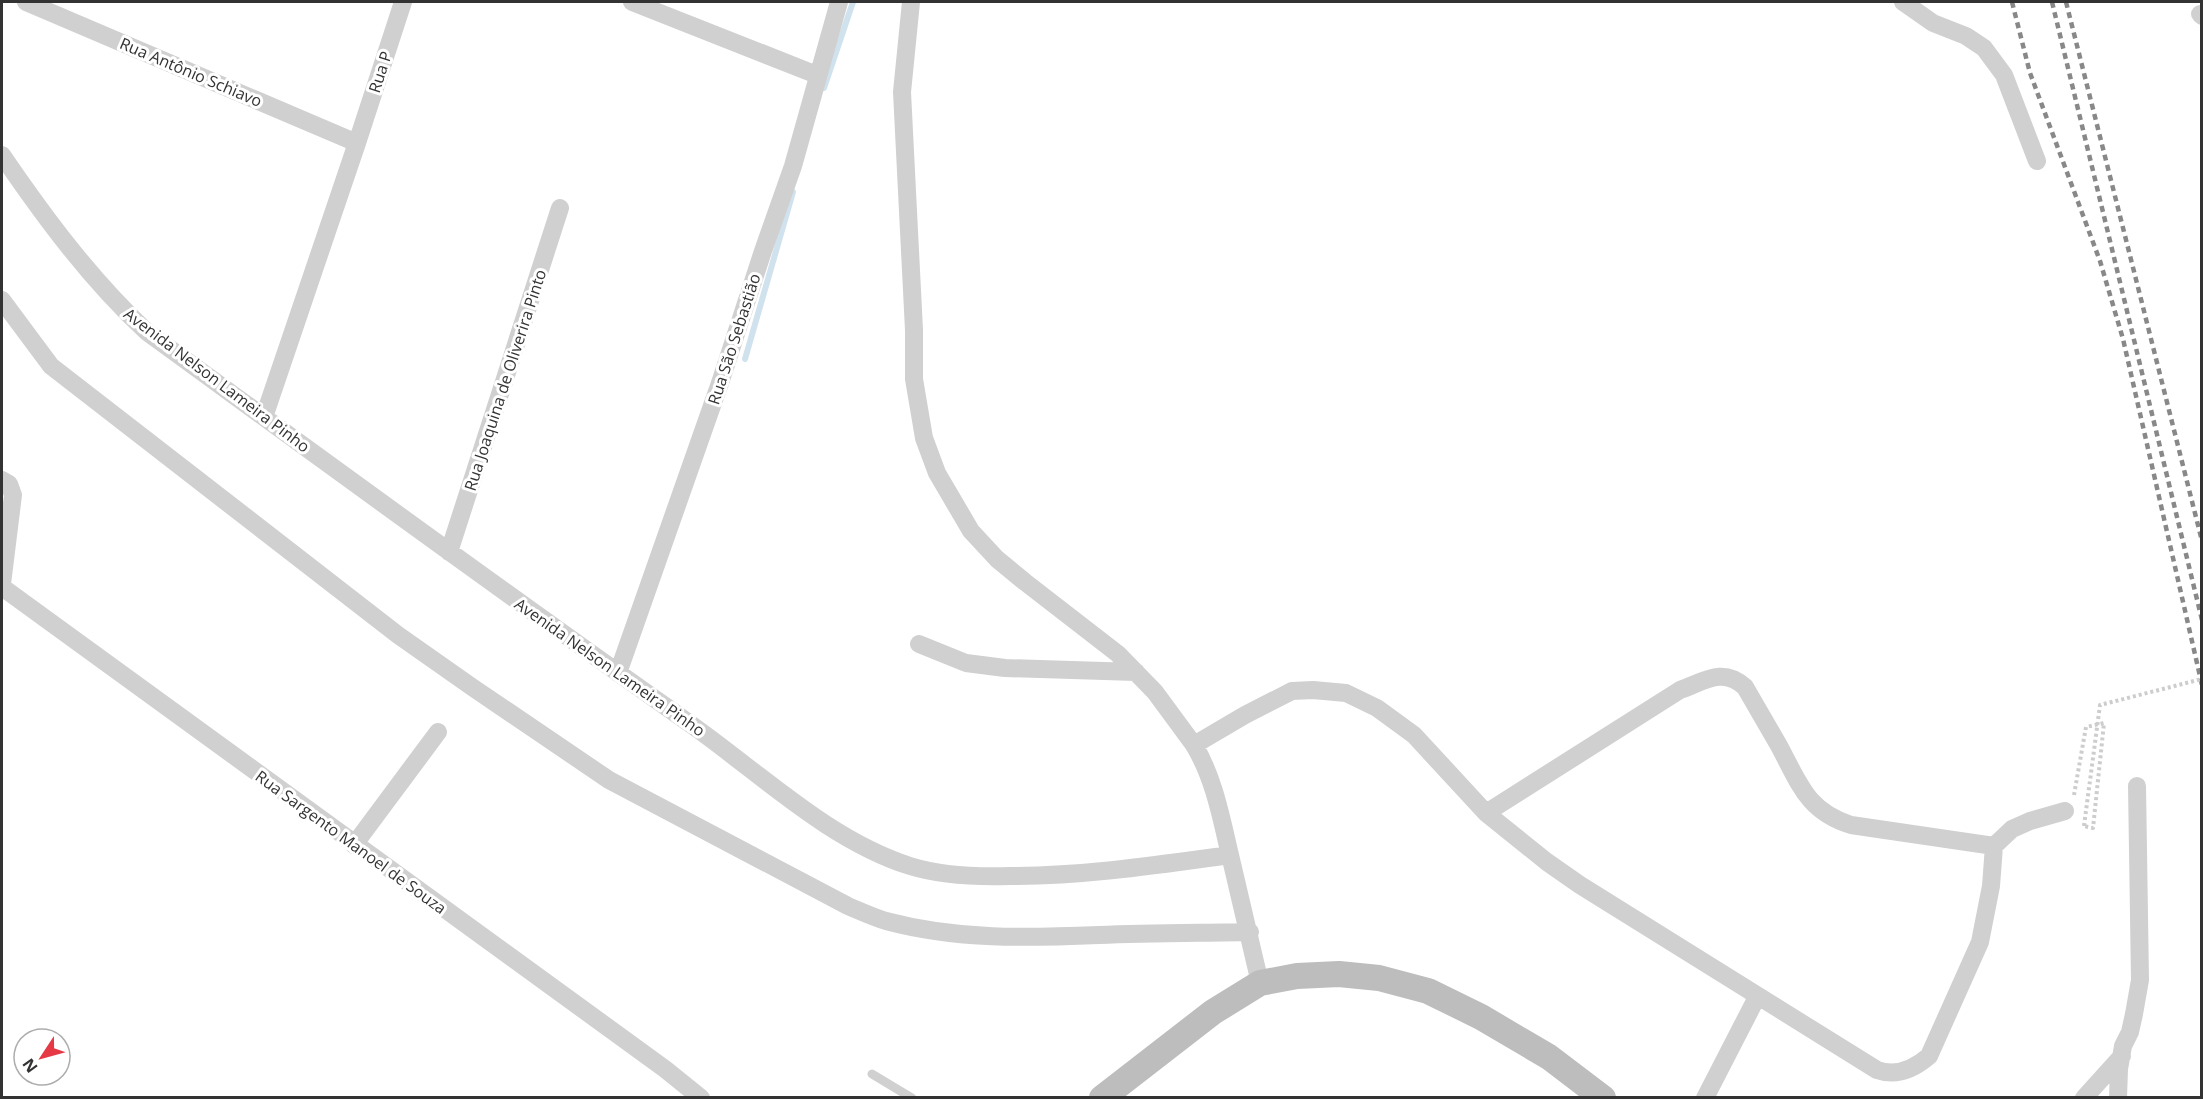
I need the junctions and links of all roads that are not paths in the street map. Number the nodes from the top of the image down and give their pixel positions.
1 (26, 2) edge
2 (403, 2) edge
3 (632, 2) edge
4 (839, 2) edge
5 (911, 2) edge
6 (1903, 2) edge
7 (817, 75) junction
8 (357, 143) junction
9 (2, 155) edge
10 (2037, 161) dead end
11 (560, 208) dead end
12 (2, 300) edge
13 (264, 417) junction
14 (7, 485) edge
15 (450, 552) junction
16 (2, 585) edge
17 (919, 644) dead end
18 (1136, 672) junction
19 (618, 673) junction
20 (438, 732) dead end
21 (1194, 745) junction
22 (2137, 786) dead end
23 (2065, 811) road end
24 (1486, 813) junction
25 (354, 844) junction
26 (1994, 846) junction
27 (1230, 855) junction
28 (1250, 932) junction
29 (1260, 983) junction
30 (1757, 997) junction
31 (2122, 1056) junction
32 (872, 1074) dead end
33 (701, 1098) edge
34 (912, 1098) edge
35 (1102, 1098) edge
36 (1603, 1098) edge
37 (1705, 1098) edge
38 (2084, 1098) edge
39 (2118, 1098) edge

1 - 8 street, Rua Antônio Schiavo
2 - 8 street, Rua P
3 - 7 street
4 - 7 street, Rua São Sebastião
5 - 18 street
6 - 10 street
7 - 19 street, Rua São Sebastião
8 - 13 street, Rua P
9 - 13 street, Avenida Nelson Lameira Pinho
11 - 15 street, Rua Joaquina de Oliverira Pinto
12 - 28 street
13 - 15 street, Avenida Nelson Lameira Pinho
14 - 16 street
15 - 19 street, Avenida Nelson Lameira Pinho
16 - 25 street, Rua Sargento Manoel de Souza
17 - 18 street
18 - 21 street
19 - 27 street, Avenida Nelson Lameira Pinho
20 - 25 street
21 - 24 street
21 - 27 street
22 - 31 street
23 - 26 street
24 - 26 street
24 - 30 street
25 - 33 street, Rua Sargento Manoel de Souza
26 - 30 street
27 - 28 street
28 - 29 street
29 - 35 main road
29 - 36 main road
30 - 37 street
31 - 38 street
31 - 39 street
32 - 34 lane

